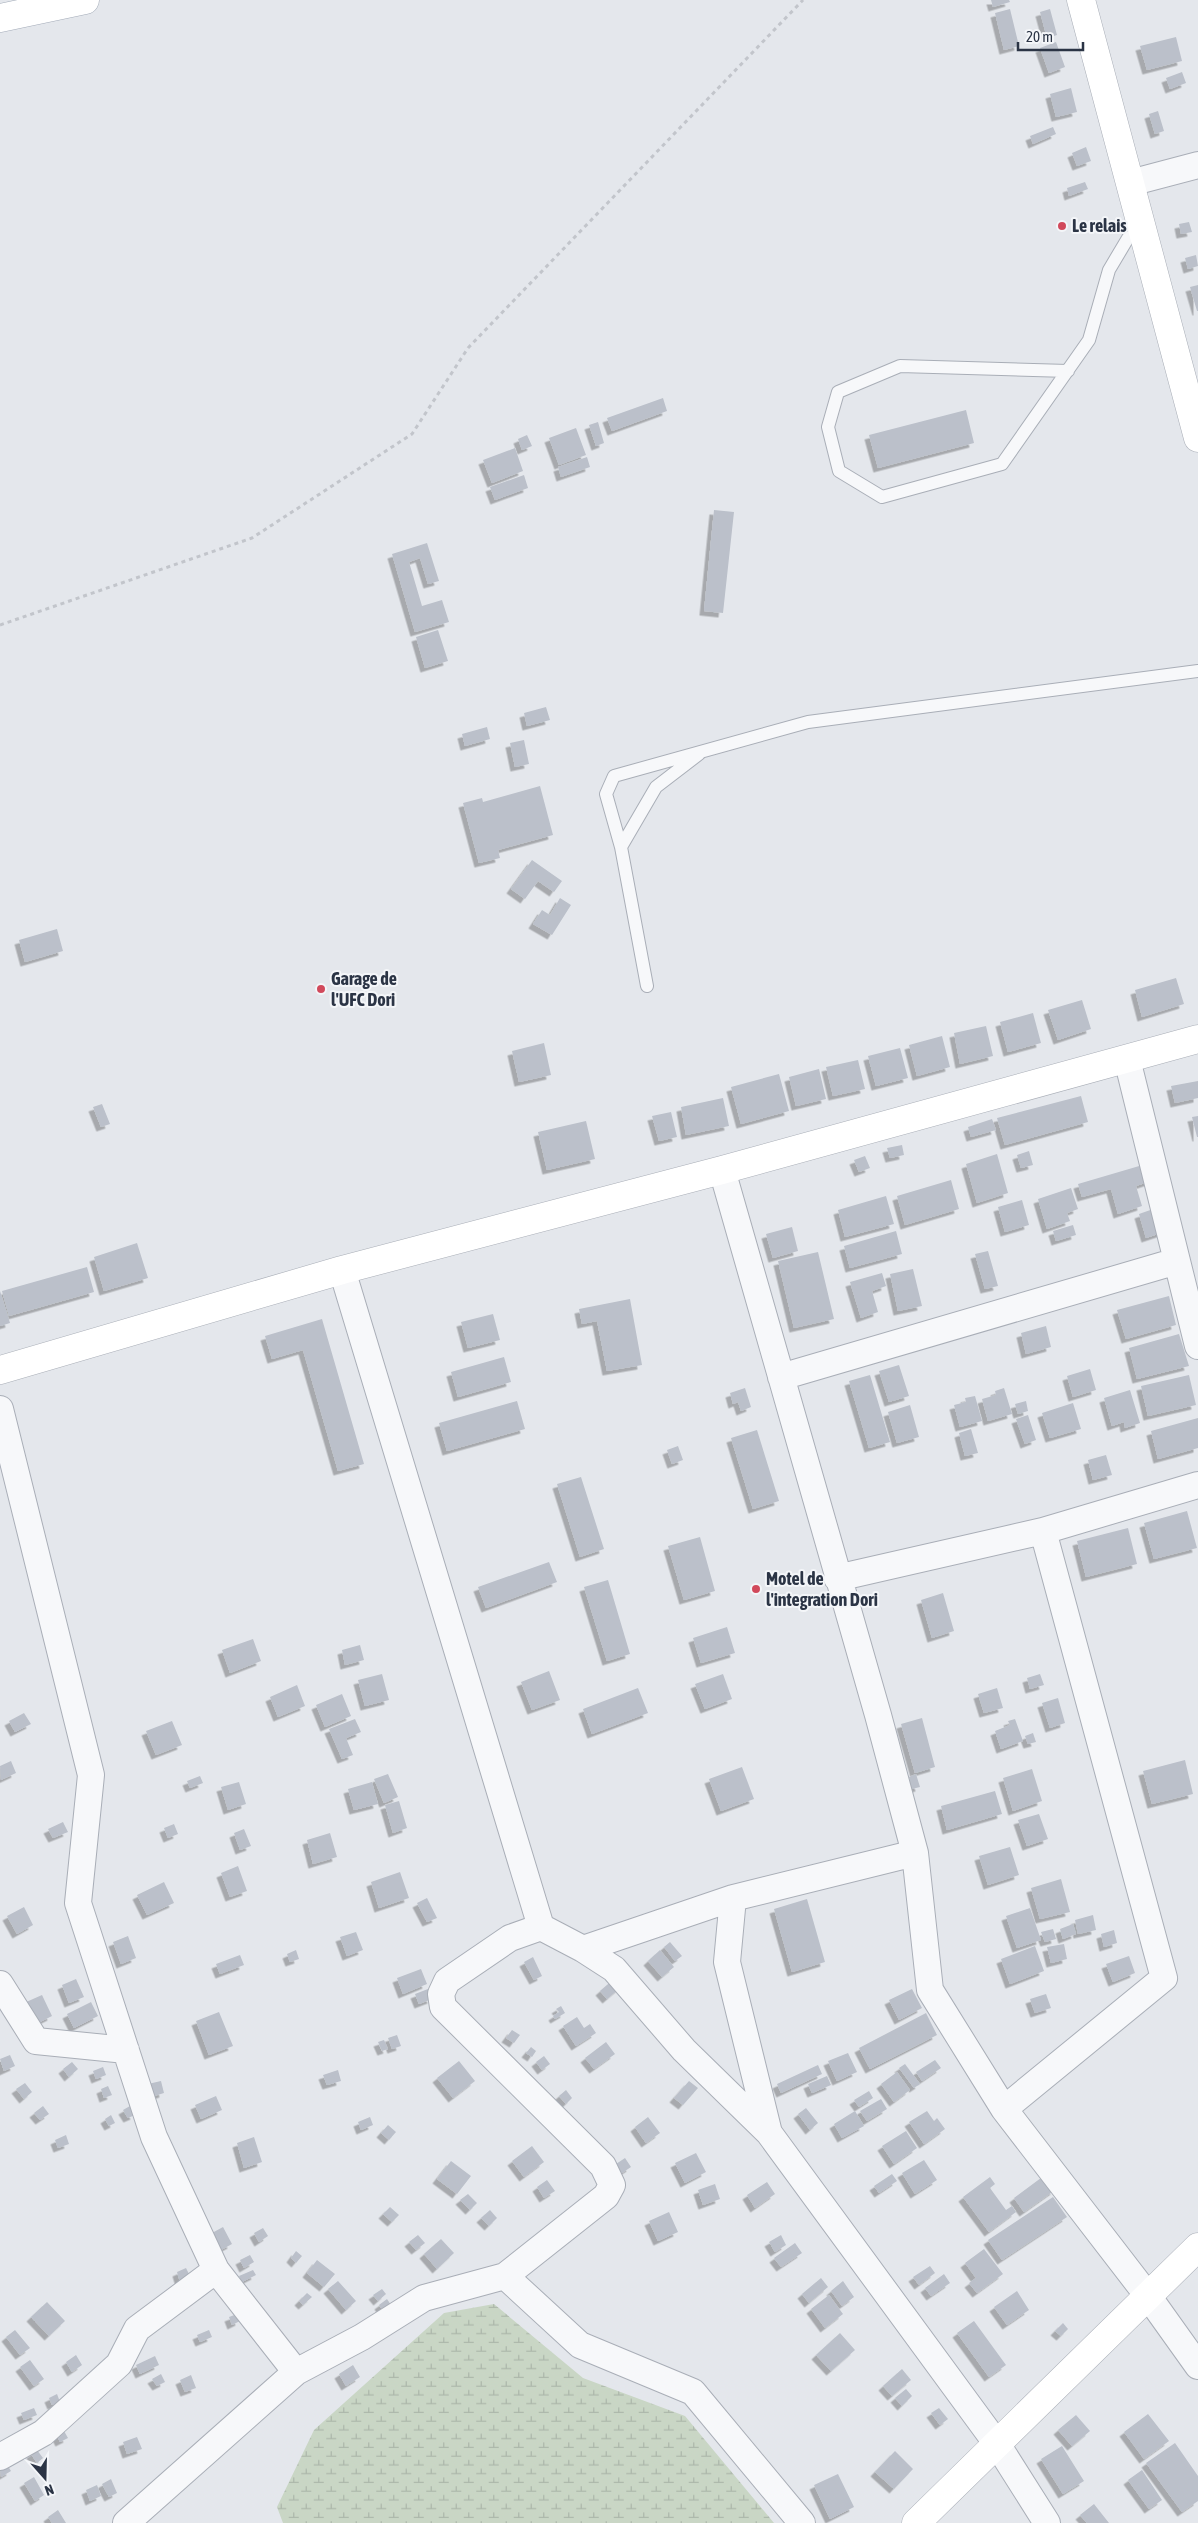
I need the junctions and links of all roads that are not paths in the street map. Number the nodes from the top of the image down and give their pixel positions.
1 (85, 0) edge
2 (1081, 0) edge
3 (0, 18) edge
4 (1198, 165) edge
5 (1130, 183) junction
6 (1144, 230) junction
7 (1068, 371) junction
8 (1198, 438) edge
9 (1198, 671) edge
10 (705, 750) junction
11 (621, 846) junction
12 (647, 986) dead end
13 (1198, 1040) edge
14 (1127, 1059) junction
15 (722, 1170) junction
16 (1177, 1261) junction
17 (342, 1270) junction
18 (1198, 1346) edge
19 (0, 1370) edge
20 (781, 1377) junction
21 (0, 1409) edge
22 (1198, 1485) edge
23 (1043, 1531) junction
24 (837, 1578) junction
25 (915, 1852) junction
26 (734, 1898) junction
27 (541, 1927) junction
28 (583, 1948) junction
29 (0, 1984) edge
30 (126, 2050) junction
31 (1004, 2109) junction
32 (769, 2133) junction
33 (1198, 2247) edge
34 (216, 2270) junction
35 (505, 2276) junction
36 (1148, 2296) junction
37 (1198, 2366) edge
38 (296, 2372) junction
39 (997, 2444) junction
40 (0, 2456) edge
41 (126, 2523) edge
42 (802, 2523) edge
43 (916, 2523) edge
44 (1047, 2523) edge

1 - 3 street
2 - 5 street
4 - 5 street
5 - 6 street
6 - 7 lane
6 - 8 street
7 - 7 lane
9 - 10 lane
10 - 11 lane
10 - 11 lane
11 - 12 lane
13 - 14 street
14 - 15 street
14 - 16 street
15 - 17 street
15 - 20 street
16 - 18 street
16 - 20 street
17 - 19 street
17 - 27 street
20 - 24 street
21 - 30 street
22 - 23 street
23 - 24 street
23 - 31 street
24 - 25 street
25 - 26 street
25 - 31 street
26 - 28 street
26 - 32 street
27 - 28 street
27 - 35 street
28 - 32 street
29 - 30 street
30 - 34 street
31 - 36 street
32 - 39 street
33 - 36 street
34 - 38 street
34 - 40 street
35 - 38 street
35 - 42 street
36 - 37 street
36 - 39 street
38 - 41 street
39 - 43 street
39 - 44 street

